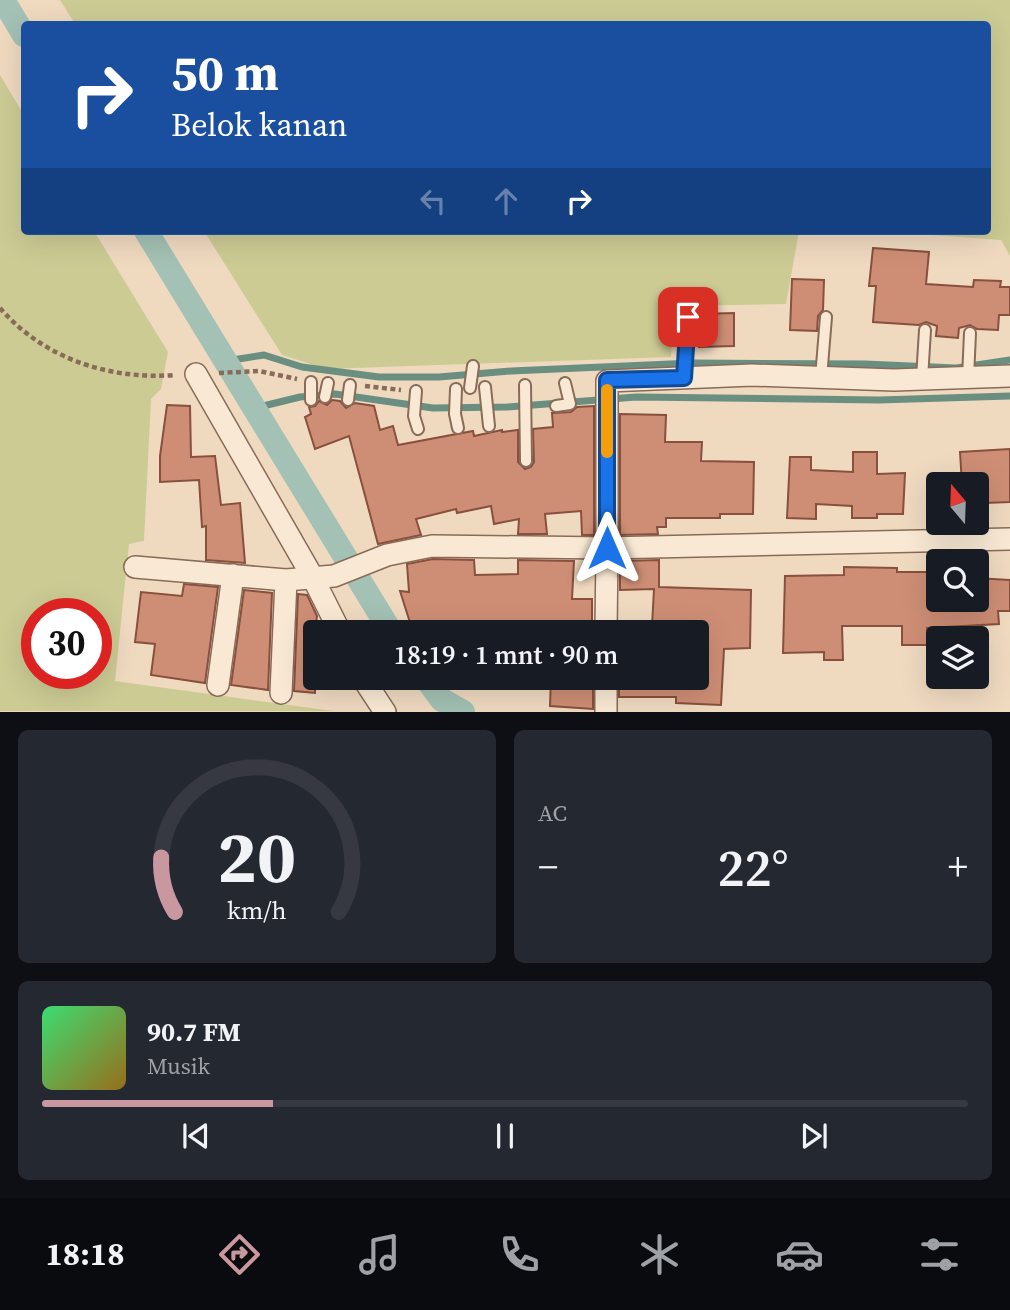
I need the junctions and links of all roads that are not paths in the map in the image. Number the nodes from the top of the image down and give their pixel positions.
1 (688, 317) dead end
2 (826, 317) dead end
3 (925, 330) dead end
4 (970, 333) dead end
5 (472, 367) dead end
6 (684, 369) junction
7 (968, 369) junction
8 (198, 374) road end
9 (822, 374) junction
10 (922, 375) junction
11 (1010, 376) edge
12 (311, 383) dead end
13 (471, 386) dead end
14 (566, 386) dead end
15 (525, 389) dead end
16 (485, 391) dead end
17 (456, 392) dead end
18 (416, 394) dead end
19 (310, 399) dead end
20 (555, 406) dead end
21 (489, 421) dead end
22 (458, 428) dead end
23 (418, 429) dead end
24 (526, 461) dead end
25 (1010, 539) edge
26 (607, 548) junction
27 (135, 567) dead end
28 (233, 575) junction
29 (323, 576) junction
30 (286, 580) junction
31 (336, 620) edge
32 (606, 620) edge
33 (218, 685) dead end
34 (371, 690) edge
35 (606, 690) edge
36 (281, 693) dead end
37 (385, 712) edge
38 (606, 712) edge

1 - 6 lane
2 - 9 lane
3 - 10 lane
4 - 7 lane
5 - 13 lane
6 - 9 street
6 - 26 street
7 - 10 street
7 - 11 street
8 - 29 street
9 - 10 street
12 - 19 lane
14 - 20 lane
15 - 24 lane
16 - 21 lane
17 - 22 lane
18 - 23 lane
25 - 26 street
26 - 29 street
26 - 32 street
27 - 28 street
28 - 30 street
28 - 33 street
29 - 30 street
29 - 31 street
30 - 36 street
34 - 37 street
35 - 38 street

